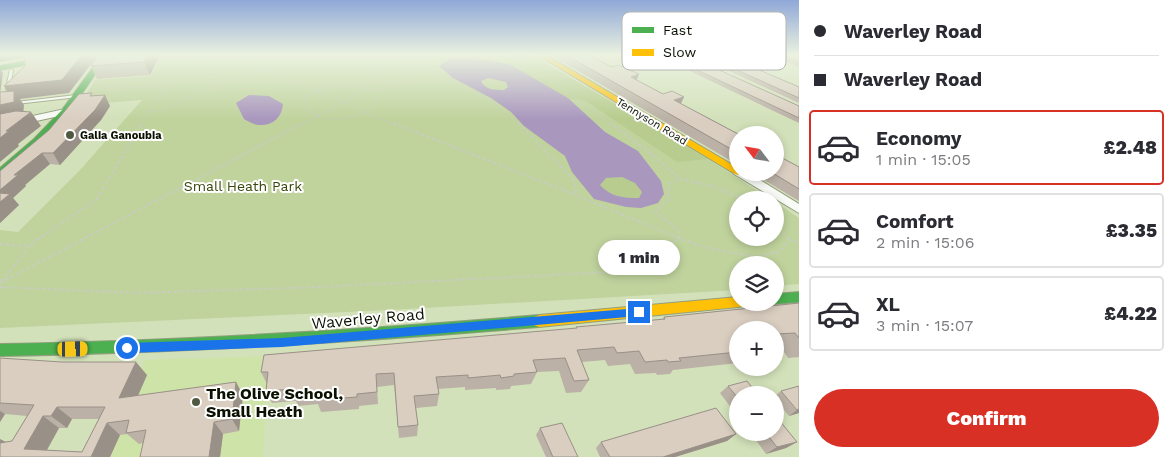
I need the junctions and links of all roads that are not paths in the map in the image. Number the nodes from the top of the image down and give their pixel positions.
1 (6, 76) edge
2 (90, 76) edge
3 (577, 76) edge
4 (7, 95) edge
5 (76, 96) junction
6 (11, 103) edge
7 (65, 112) junction
8 (0, 126) edge
9 (729, 167) edge
10 (0, 173) edge
11 (753, 181) edge
12 (799, 209) edge
13 (799, 296) edge
14 (784, 298) edge
15 (729, 303) edge
16 (0, 350) edge

1 - 4 lane
2 - 5 street
3 - 9 street, Tennyson Road
5 - 6 lane
5 - 7 street
7 - 8 street
7 - 10 street
11 - 12 street, Tennyson Road
13 - 14 street
15 - 16 street, Waverley Road

